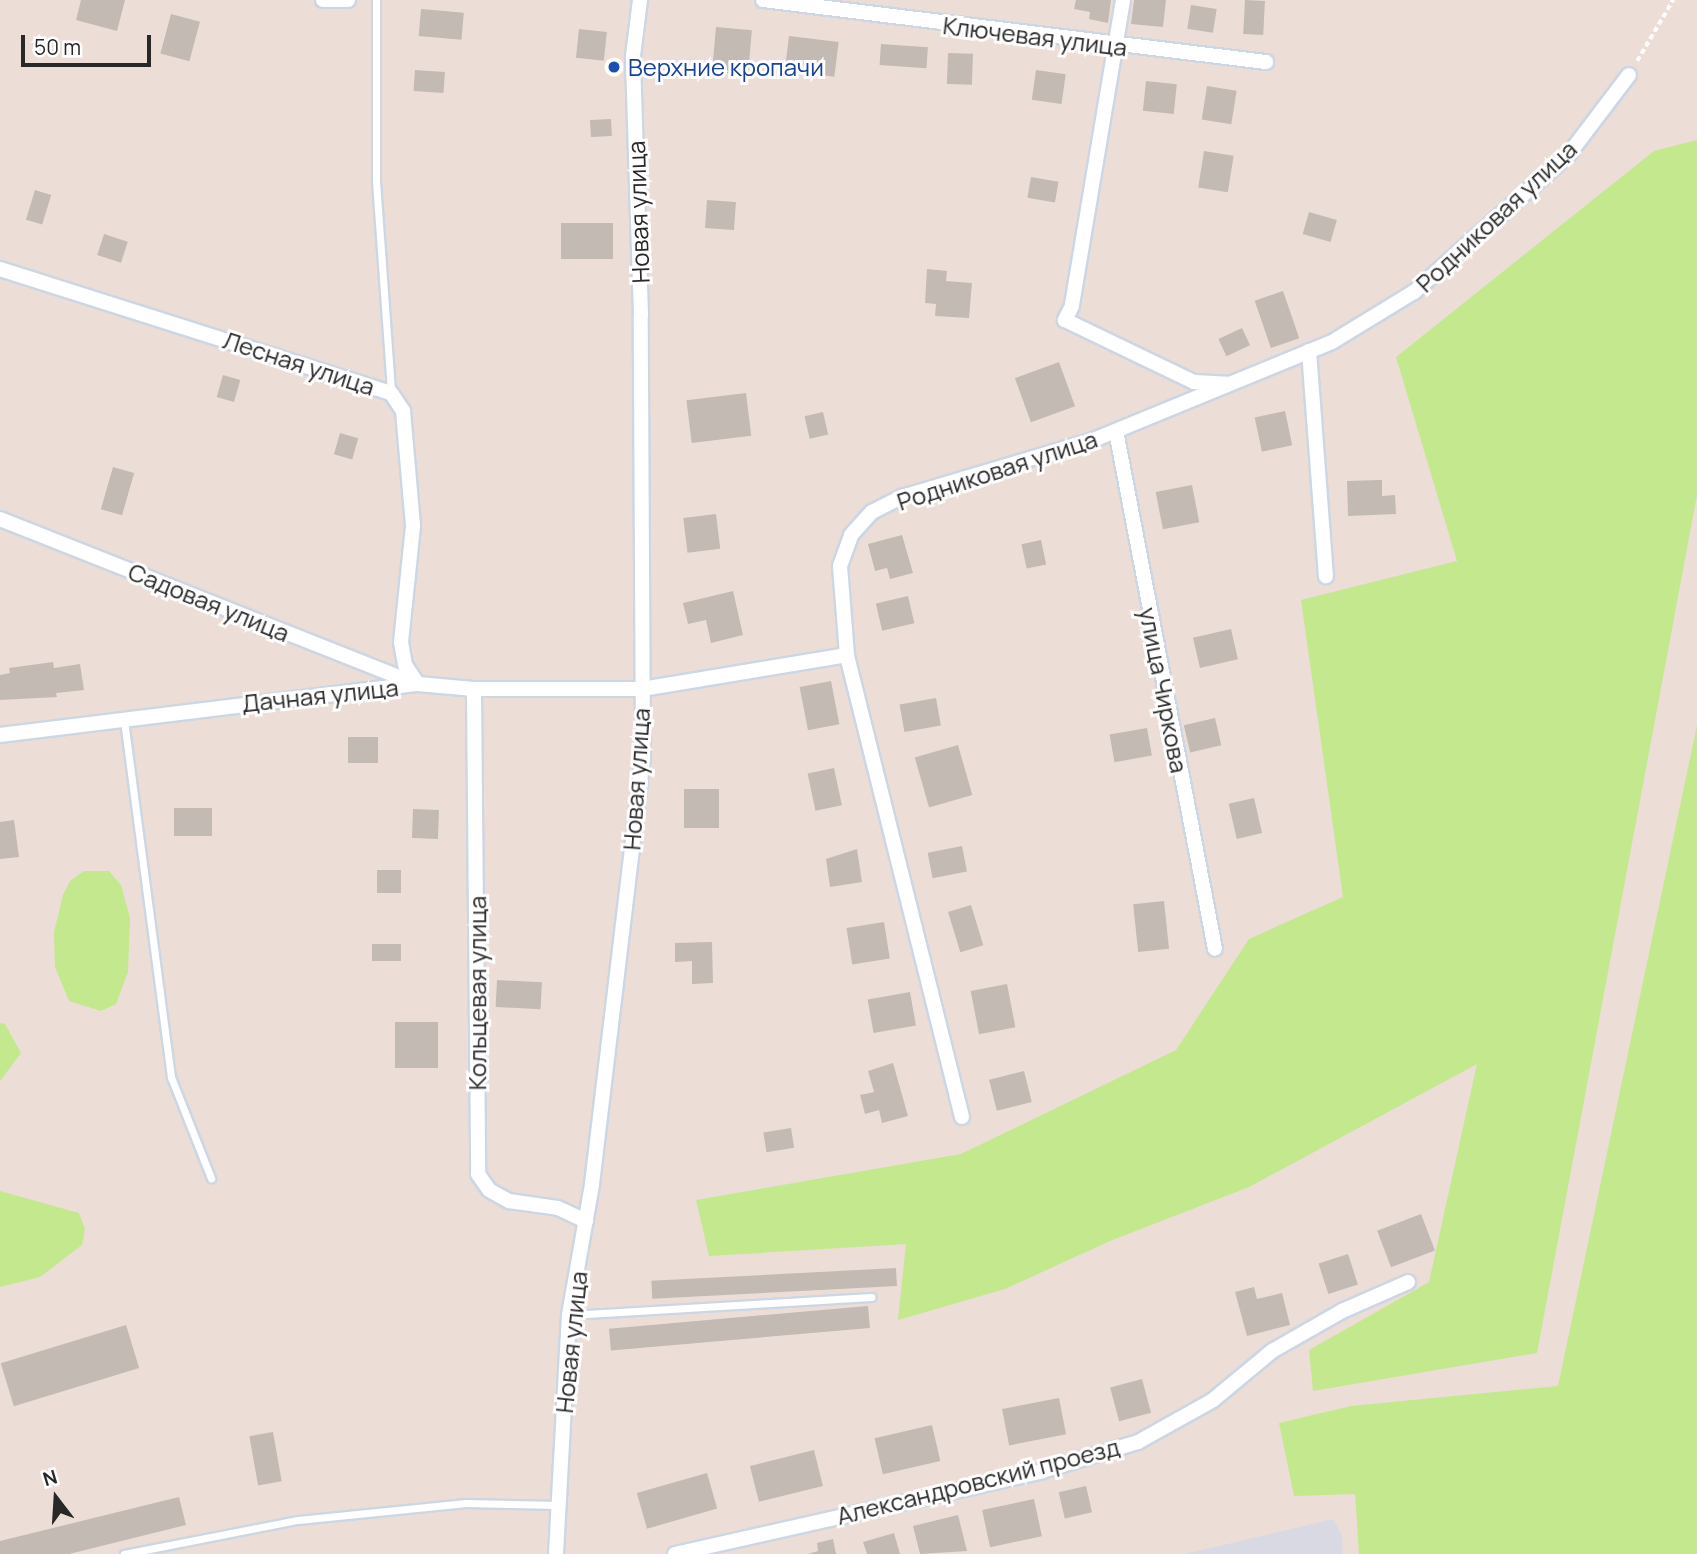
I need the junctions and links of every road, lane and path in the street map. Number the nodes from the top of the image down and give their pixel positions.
1 (376, 0) edge
2 (640, 0) edge
3 (763, 0) edge
4 (1123, 0) edge
5 (1673, 0) edge
6 (1117, 47) junction
7 (1266, 62) dead end
8 (1629, 75) joint
9 (0, 269) edge
10 (1309, 351) junction
11 (1232, 384) junction
12 (391, 393) junction
13 (1116, 431) junction
14 (0, 519) edge
15 (1326, 576) dead end
16 (847, 655) junction
17 (418, 684) junction
18 (474, 689) junction
19 (642, 689) junction
20 (124, 719) junction
21 (0, 735) edge
22 (1215, 949) dead end
23 (962, 1117) dead end
24 (211, 1178) dead end
25 (586, 1221) junction
26 (1408, 1282) dead end
27 (871, 1297) dead end
28 (569, 1315) junction
29 (556, 1505) junction
30 (124, 1554) edge
31 (556, 1554) edge
32 (675, 1554) edge

1 - 12 lane
2 - 19 street, Новая улица
3 - 6 street, Ключевая улица
4 - 6 street
5 - 8 path
6 - 7 street, Ключевая улица
6 - 11 street
8 - 10 street, Родниковая улица
9 - 12 street, Лесная улица
10 - 11 street, Родниковая улица
10 - 15 street
11 - 13 street, Родниковая улица
12 - 17 street, Лесная улица
13 - 16 street, Родниковая улица
13 - 22 street, улица Чиркова
14 - 17 street, Садовая улица
16 - 19 street, Дачная улица
16 - 23 street, Родниковая улица
17 - 18 street, Дачная улица
17 - 20 street, Дачная улица
18 - 19 street, Дачная улица
18 - 25 street, Кольцевая улица
19 - 25 street, Новая улица
20 - 21 street, Дачная улица
20 - 24 lane
25 - 28 street, Новая улица
26 - 32 street, Александровский проезд
27 - 28 lane
28 - 29 street, Новая улица
29 - 30 lane
29 - 31 street, Новая улица

